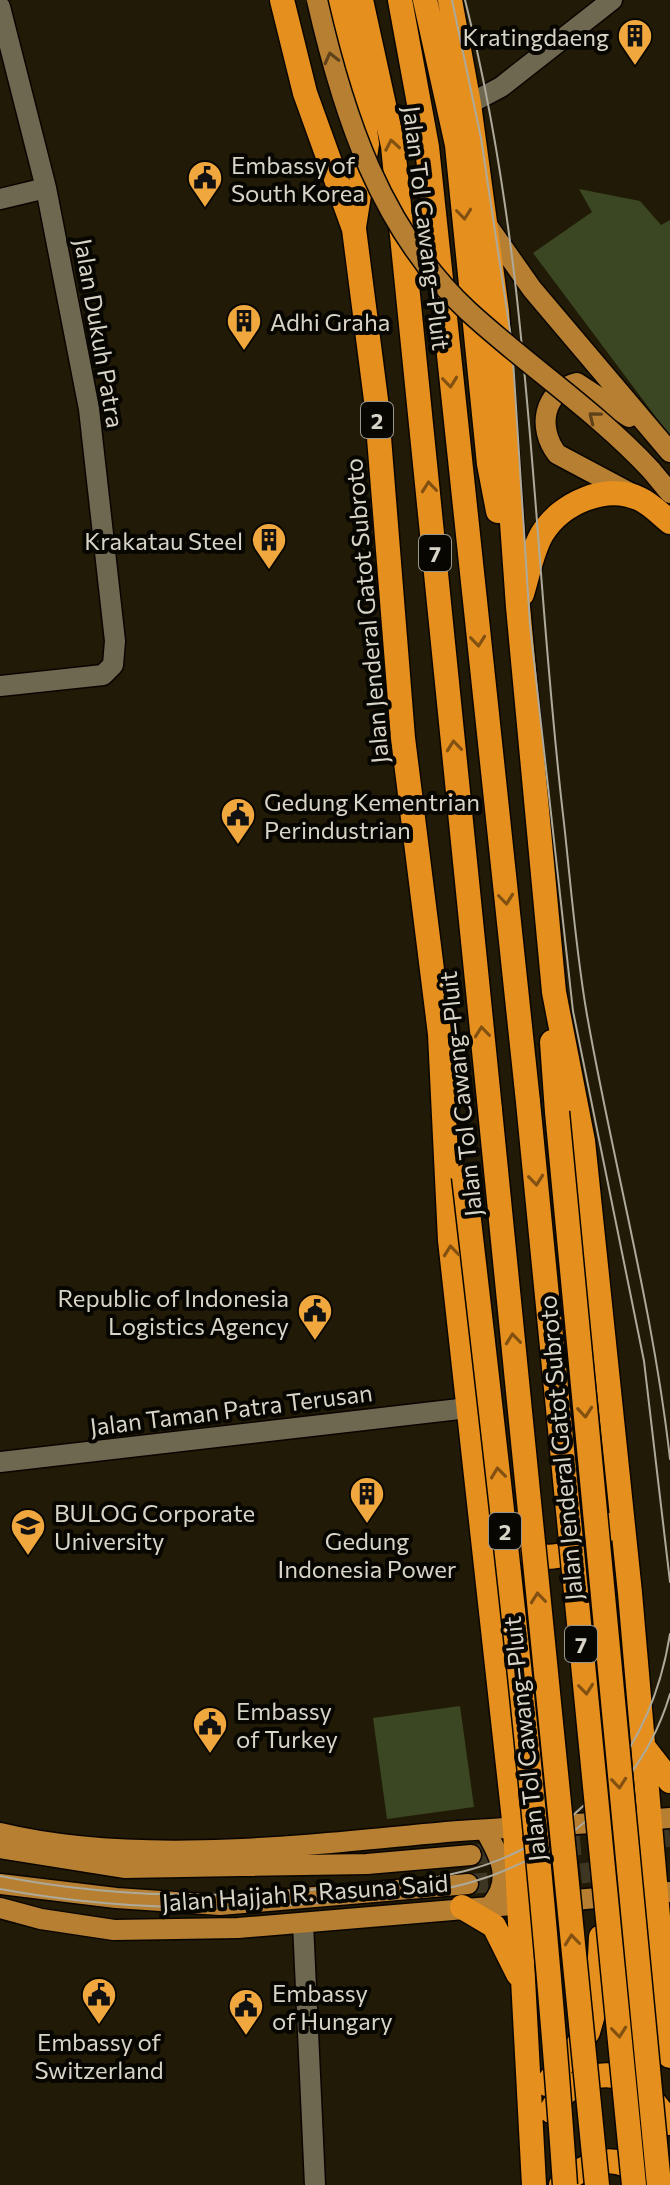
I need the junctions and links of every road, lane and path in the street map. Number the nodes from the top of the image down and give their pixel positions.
1 (282, 0) edge
2 (317, 0) edge
3 (340, 0) edge
4 (361, 0) edge
5 (400, 0) edge
6 (425, 0) edge
7 (450, 0) edge
8 (612, 0) edge
9 (0, 7) edge
10 (469, 104) junction
11 (46, 188) junction
12 (0, 199) edge
13 (487, 225) junction
14 (354, 229) junction
15 (652, 434) junction
16 (670, 452) edge
17 (670, 493) edge
18 (641, 499) junction
19 (670, 522) edge
20 (517, 582) junction
21 (518, 607) junction
22 (0, 686) edge
23 (554, 992) junction
24 (445, 1084) junction
25 (468, 1408) junction
26 (0, 1462) edge
27 (620, 1515) junction
28 (480, 1516) junction
29 (643, 1747) junction
30 (670, 1781) edge
31 (660, 1819) edge
32 (515, 1829) junction
33 (485, 1830) junction
34 (0, 1833) edge
35 (0, 1848) edge
36 (471, 1855) tunnel mouth
37 (0, 1884) edge
38 (664, 1893) edge
39 (465, 1896) junction
40 (601, 1898) junction
41 (519, 1903) junction
42 (491, 1905) junction
43 (0, 1908) edge
44 (303, 1923) junction
45 (666, 1934) edge
46 (524, 1987) junction
47 (670, 2056) edge
48 (531, 2115) junction
49 (670, 2123) edge
50 (532, 2145) junction
51 (315, 2185) edge
52 (534, 2185) edge
53 (563, 2185) edge
54 (597, 2185) edge
55 (634, 2185) edge
56 (657, 2185) edge

1 - 14 highway, Jalan Jenderal Gatot Subroto / 2
17 -> 2 main road, bridge
3 - 14 highway
54 -> 4 highway, Jalan Tol Cawang–Pluit / 7, bridge
5 -> 55 highway, Jalan Tol Cawang–Pluit / 7, bridge
6 -> 20 highway
7 - 10 highway, Jalan Jenderal Gatot Subroto
8 - 10 street
9 - 11 street, Jalan Dukuh Patra
10 - 13 highway, Jalan Jenderal Gatot Subroto
11 - 12 street
11 - 22 street, Jalan Dukuh Patra
13 - 15 main road
13 - 20 highway, Jalan Jenderal Gatot Subroto
14 - 24 highway, Jalan Jenderal Gatot Subroto / 2
15 - 16 main road
15 - 18 main road
18 - 19 highway
18 - 21 highway
20 - 21 highway, Jalan Jenderal Gatot Subroto
21 - 23 highway, Jalan Jenderal Gatot Subroto
23 - 27 highway, Jalan Jenderal Gatot Subroto
23 -> 56 highway, Jalan Jenderal Gatot Subroto, bridge
25 -> 24 highway, Jalan Jenderal Gatot Subroto / 2
53 -> 24 highway, Jalan Jenderal Gatot Subroto / 2, bridge
25 - 26 street, Jalan Taman Patra Terusan
25 - 28 highway, Jalan Jenderal Gatot Subroto / 2
27 - 28 highway
27 - 29 highway, Jalan Jenderal Gatot Subroto
28 - 32 highway, Jalan Jenderal Gatot Subroto / 2
29 - 30 highway
29 - 31 highway, Jalan Jenderal Gatot Subroto
31 - 32 main road, Jalan Hajjah R. Rasuna Said
31 - 38 highway, Jalan Jenderal Gatot Subroto
32 - 33 main road, Jalan Hajjah R. Rasuna Said
32 - 41 highway, Jalan Jenderal Gatot Subroto / 2
33 - 34 main road, Jalan Hajjah R. Rasuna Said
33 - 42 main road
35 - 36 main road
37 - 39 main road
38 - 40 main road, Jalan Hajjah R. Rasuna Said
38 - 45 highway, Jalan Jenderal Gatot Subroto
39 - 42 main road, Jalan Hajjah R. Rasuna Said
39 - 44 main road, Jalan Hajjah R. Rasuna Said
39 - 46 highway
40 - 41 main road, Jalan Hajjah R. Rasuna Said
40 - 48 highway
41 - 42 main road, Jalan Hajjah R. Rasuna Said
41 - 46 highway, Jalan Jenderal Gatot Subroto / 2
43 - 44 main road, Jalan Hajjah R. Rasuna Said
44 - 51 street
45 - 47 highway, Jalan Jenderal Gatot Subroto
46 - 48 highway, Jalan Jenderal Gatot Subroto / 2
48 - 50 highway, Jalan Jenderal Gatot Subroto / 2
49 - 50 highway
50 - 52 highway, Jalan Jenderal Gatot Subroto / 2
53 - 56 highway

